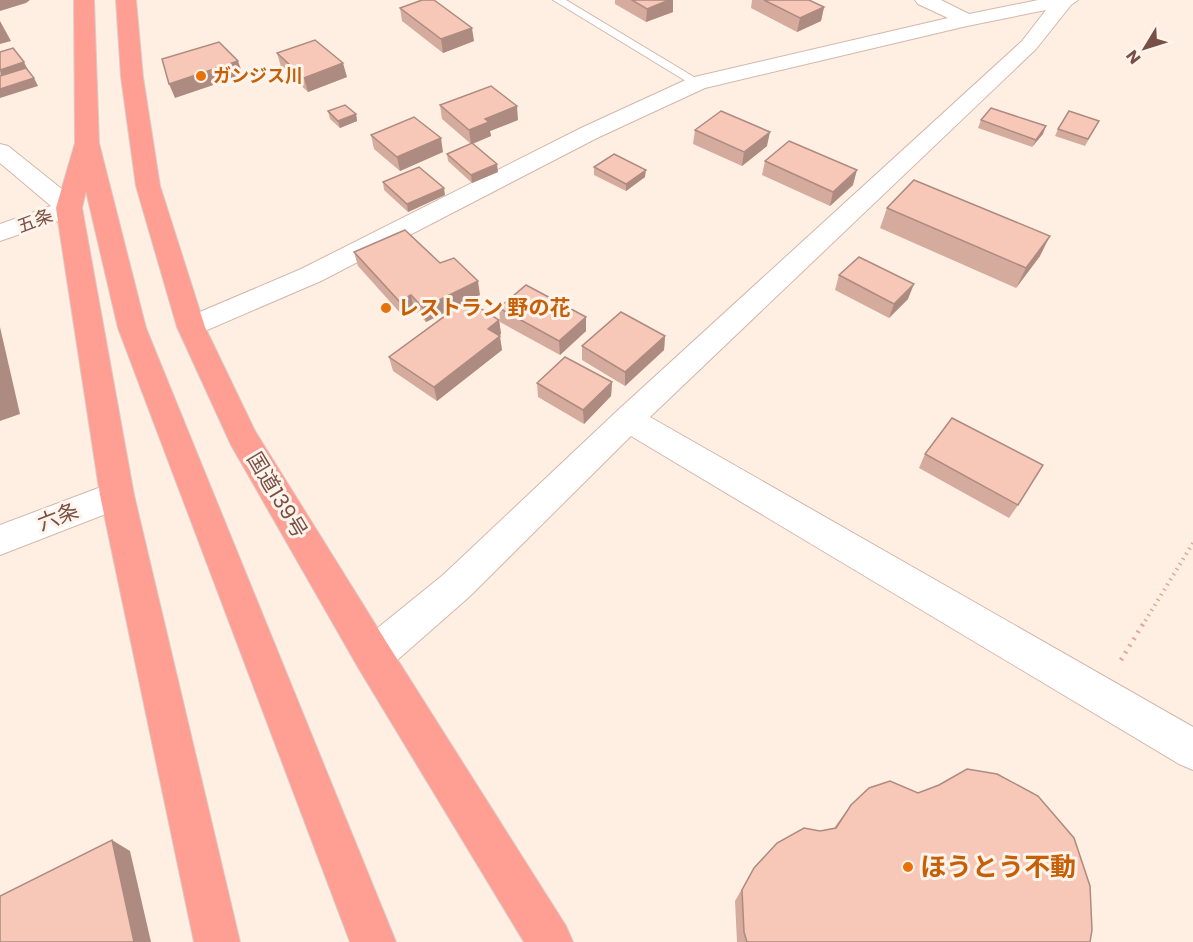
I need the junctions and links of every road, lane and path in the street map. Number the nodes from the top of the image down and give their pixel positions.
1 (84, 0) edge
2 (126, 0) edge
3 (558, 0) edge
4 (925, 0) edge
5 (1066, 1) edge
6 (967, 20) junction
7 (698, 83) junction
8 (87, 143) junction
9 (0, 151) edge
10 (69, 207) junction
11 (0, 233) edge
12 (191, 327) junction
13 (628, 419) junction
14 (117, 495) junction
15 (0, 540) edge
16 (1193, 543) edge
17 (373, 656) junction
18 (1098, 696) junction
19 (1193, 750) edge
20 (217, 942) edge
21 (373, 942) edge
22 (550, 942) edge

1 - 8 highway
2 - 12 highway, 国道139号
3 - 7 lane
4 - 6 street
5 - 6 street
5 - 13 street
6 - 7 street
7 - 12 street
8 - 10 highway
8 - 21 highway
9 - 10 street
10 - 11 street, 五条
10 - 14 highway
12 - 17 highway, 国道139号
13 - 17 street
13 - 18 street
14 - 15 street, 六条
14 - 20 highway
16 - 18 path
17 - 22 highway, 国道139号
18 - 19 street

